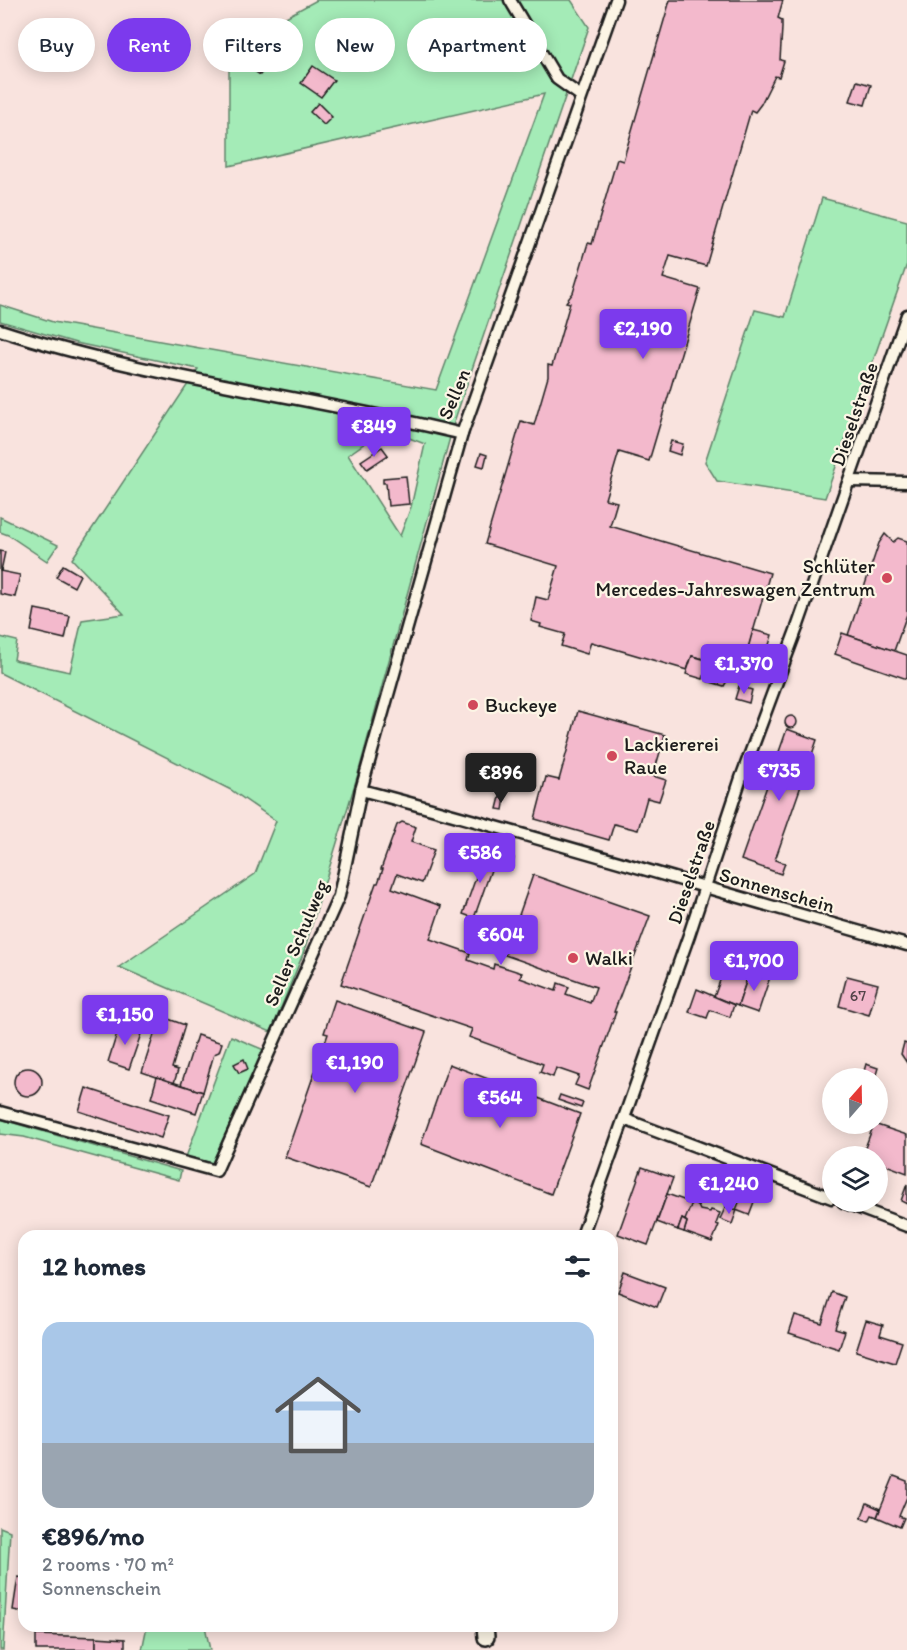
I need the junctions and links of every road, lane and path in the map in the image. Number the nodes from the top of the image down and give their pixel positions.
1 (510, 0) edge
2 (616, 0) edge
3 (581, 96) junction
4 (907, 315) edge
5 (0, 330) edge
6 (462, 434) junction
7 (849, 481) junction
8 (907, 482) edge
9 (361, 790) junction
10 (705, 888) junction
11 (907, 945) edge
12 (0, 1112) edge
13 (624, 1119) junction
14 (822, 1194) edge
15 (870, 1212) edge
16 (907, 1226) edge
17 (584, 1230) edge

1 - 3 street
2 - 3 street, Sellen
3 - 6 street, Sellen
4 - 7 street, Dieselstraße
5 - 6 street, Sellen
6 - 9 street, Seller Schulweg
7 - 8 street
7 - 10 street, Dieselstraße
9 - 10 street, Sonnenschein
9 - 12 street, Seller Schulweg
10 - 11 street, Sonnenschein
10 - 13 street, Dieselstraße
13 - 14 street
13 - 17 street, Dieselstraße
15 - 16 street

